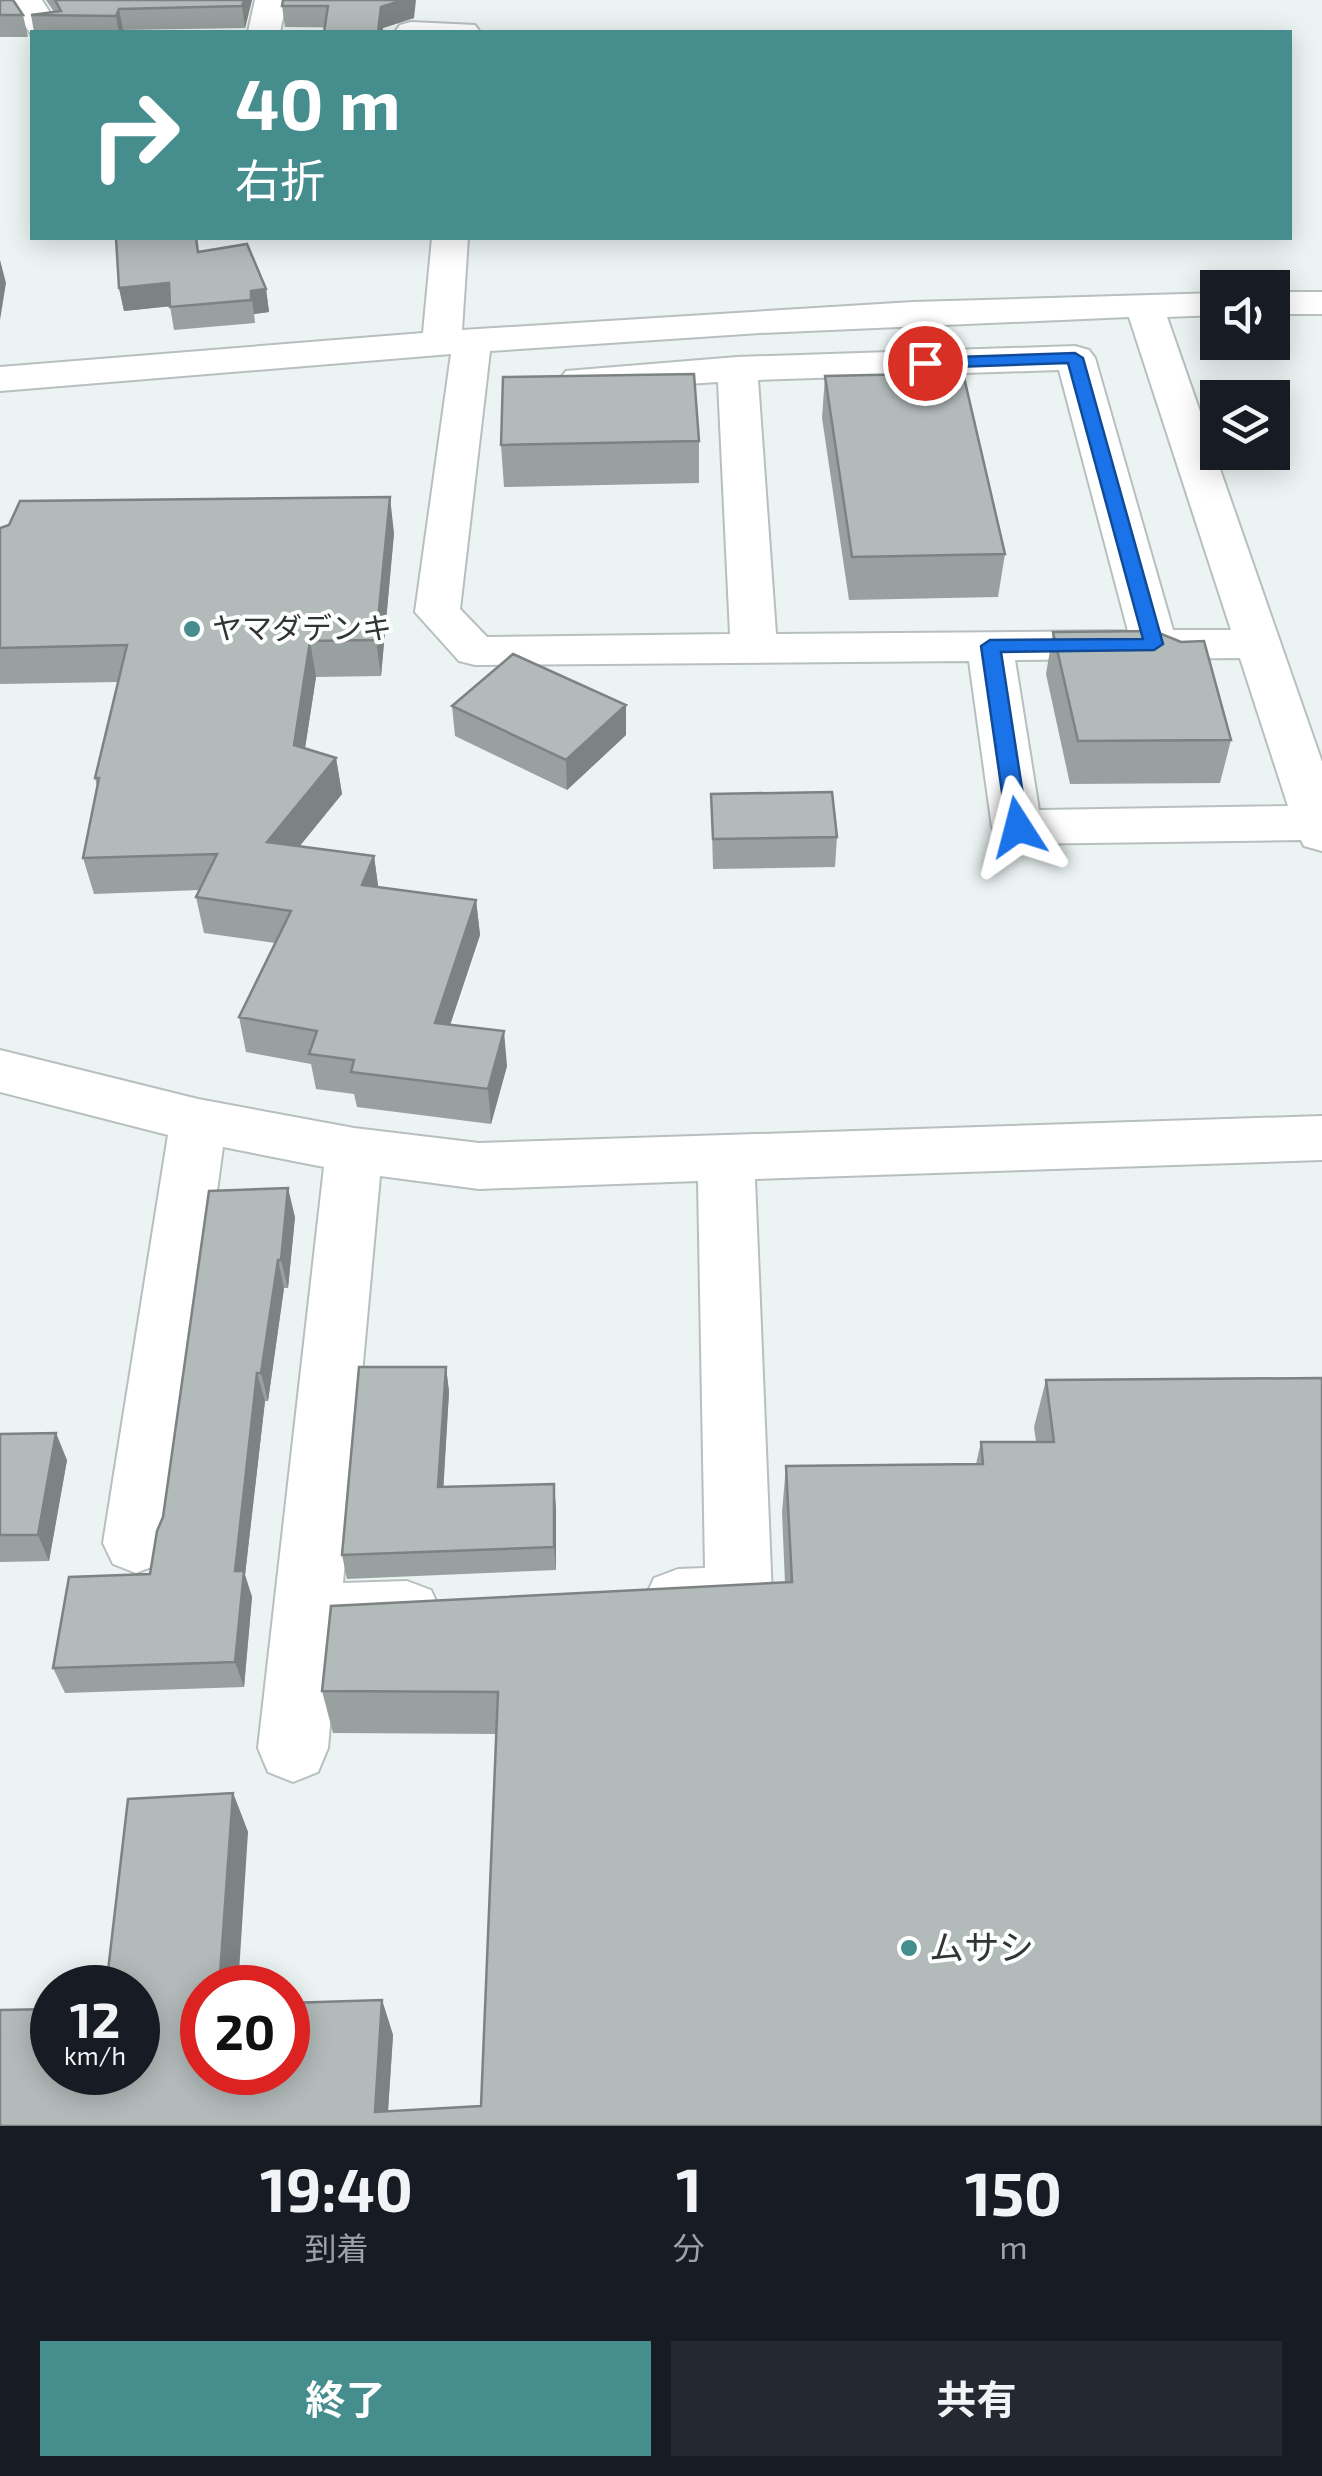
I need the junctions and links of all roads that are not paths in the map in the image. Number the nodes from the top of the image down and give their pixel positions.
1 (24, 0) edge
2 (271, 0) edge
3 (466, 0) edge
4 (45, 30) edge
5 (264, 30) edge
6 (464, 30) edge
7 (450, 240) edge
8 (1290, 303) edge
9 (1322, 303) edge
10 (1200, 304) edge
11 (1144, 305) junction
12 (456, 341) junction
13 (737, 369) junction
14 (0, 379) edge
15 (505, 384) junction
16 (1139, 425) junction
17 (1154, 644) junction
18 (1258, 644) junction
19 (990, 646) junction
20 (754, 648) junction
21 (1320, 828) edge
22 (0, 1071) edge
23 (198, 1121) junction
24 (1322, 1138) edge
25 (354, 1150) junction
26 (726, 1157) junction
27 (136, 1544) dead end
28 (620, 1602) edge
29 (463, 1609) edge
30 (305, 1616) junction
31 (293, 1748) dead end

1 - 4 street
2 - 5 street
3 - 6 street
7 - 12 street
8 - 9 street
10 - 11 street
11 - 12 street
11 - 16 street
12 - 14 street
12 - 15 street
13 - 15 street
13 - 16 street
13 - 20 street
15 - 20 street
16 - 17 street
16 - 18 street
17 - 18 street
17 - 19 street
18 - 21 street
19 - 20 street
19 - 21 street
22 - 23 street
23 - 25 street
23 - 27 street
24 - 26 street
25 - 26 street
25 - 30 street
26 - 28 street
29 - 30 street
30 - 31 street

